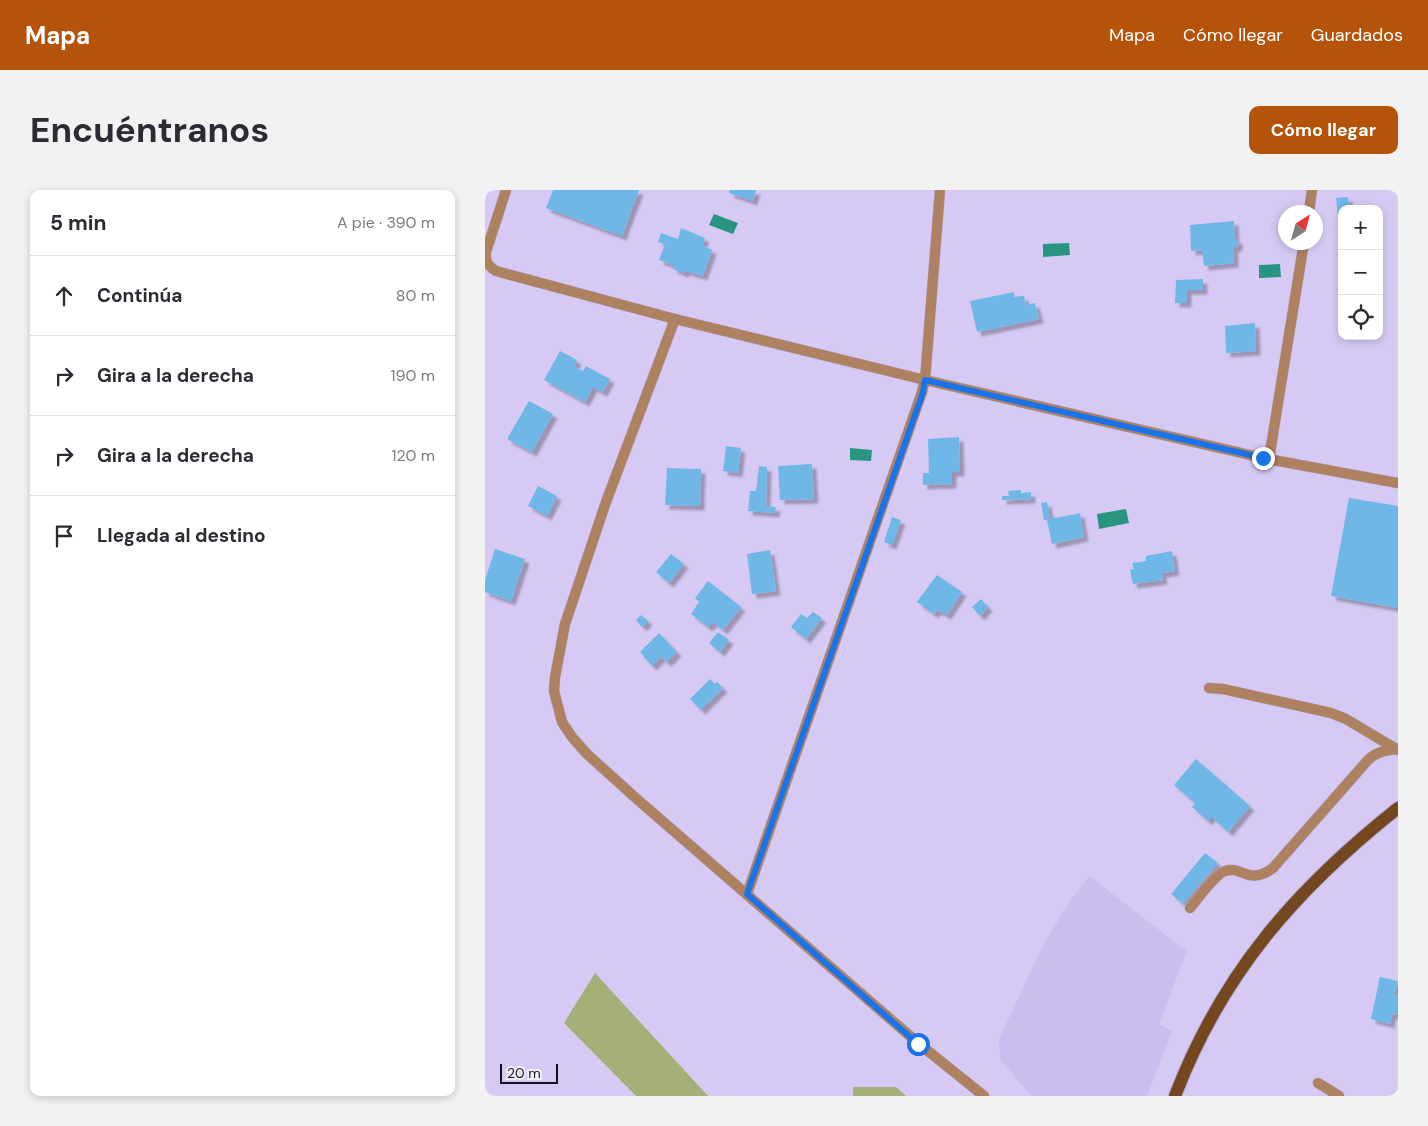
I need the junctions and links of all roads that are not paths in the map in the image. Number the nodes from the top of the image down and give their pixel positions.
1 (506, 190) edge
2 (940, 190) edge
3 (1313, 190) edge
4 (1310, 205) edge
5 (1303, 250) edge
6 (675, 319) junction
7 (925, 380) junction
8 (1269, 459) junction
9 (1398, 482) edge
10 (1209, 688) dead end
11 (1398, 750) edge
12 (1398, 808) edge
13 (747, 894) junction
14 (1191, 908) dead end
15 (1318, 1084) dead end
16 (984, 1096) edge
17 (1175, 1096) edge
18 (1339, 1096) edge

1 - 6 lane
2 - 7 lane
3 - 4 lane
5 - 8 lane
6 - 7 lane
6 - 13 lane
7 - 8 lane
7 - 13 lane
8 - 9 lane
10 - 11 lane
11 - 14 lane
12 - 17 main road
13 - 16 lane
15 - 18 lane

